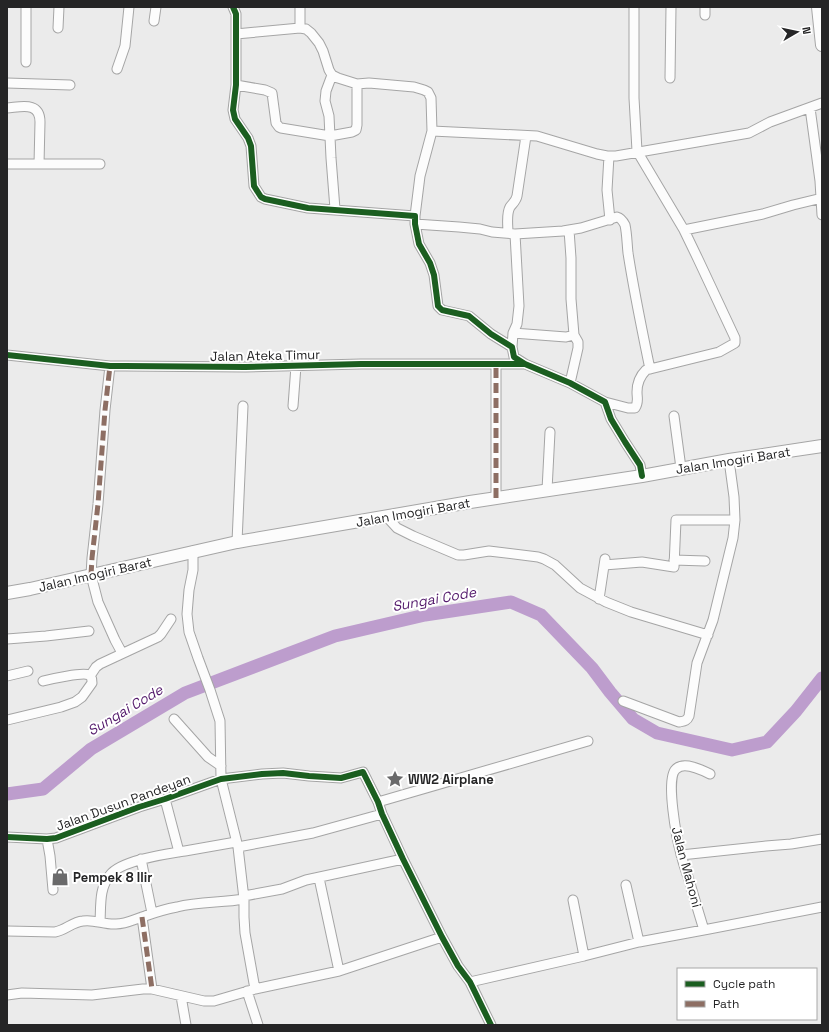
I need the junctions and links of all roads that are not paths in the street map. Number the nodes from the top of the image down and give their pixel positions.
1 (26, 7) edge
2 (59, 7) edge
3 (129, 7) edge
4 (156, 7) edge
5 (233, 7) edge
6 (300, 7) edge
7 (634, 7) edge
8 (671, 7) edge
9 (818, 7) edge
10 (154, 21) dead end
11 (58, 28) dead end
12 (300, 28) junction
13 (236, 34) junction
14 (822, 46) edge
15 (26, 62) dead end
16 (117, 69) dead end
17 (332, 75) junction
18 (670, 78) dead end
19 (7, 83) edge
20 (357, 84) junction
21 (70, 85) dead end
22 (236, 85) junction
23 (822, 103) edge
24 (7, 108) edge
25 (810, 108) junction
26 (432, 131) junction
27 (330, 136) junction
28 (526, 136) junction
29 (637, 152) junction
30 (609, 156) junction
31 (7, 164) edge
32 (39, 164) junction
33 (100, 164) dead end
34 (821, 198) edge
35 (335, 209) junction
36 (822, 215) edge
37 (415, 220) junction
38 (610, 220) junction
39 (569, 230) junction
40 (684, 230) junction
41 (512, 233) junction
42 (513, 333) junction
43 (574, 334) junction
44 (512, 347) junction
45 (7, 355) edge
46 (496, 364) junction
47 (525, 364) junction
48 (110, 366) junction
49 (296, 366) junction
50 (650, 369) junction
51 (570, 383) junction
52 (605, 402) junction
53 (243, 406) dead end
54 (293, 406) dead end
55 (674, 416) dead end
56 (550, 432) dead end
57 (822, 446) edge
58 (730, 460) junction
59 (682, 468) junction
60 (642, 476) junction
61 (547, 490) junction
62 (496, 498) junction
63 (386, 517) junction
64 (735, 520) junction
65 (237, 542) junction
66 (193, 551) junction
67 (674, 560) junction
68 (705, 561) dead end
69 (91, 575) junction
70 (7, 593) edge
71 (600, 599) junction
72 (171, 619) dead end
73 (89, 631) dead end
74 (708, 635) junction
75 (7, 639) edge
76 (122, 653) junction
77 (28, 671) dead end
78 (7, 676) edge
79 (90, 676) junction
80 (43, 681) dead end
81 (623, 701) dead end
82 (174, 719) dead end
83 (7, 720) edge
84 (588, 742) dead end
85 (221, 766) junction
86 (710, 774) dead end
87 (221, 779) junction
88 (165, 799) junction
89 (378, 802) junction
90 (382, 814) junction
91 (7, 836) edge
92 (48, 839) junction
93 (822, 839) edge
94 (237, 845) junction
95 (179, 852) junction
96 (681, 854) junction
97 (141, 859) junction
98 (403, 859) junction
99 (318, 878) junction
100 (626, 885) dead end
101 (53, 890) dead end
102 (244, 898) junction
103 (573, 900) dead end
104 (822, 907) edge
105 (152, 913) junction
106 (142, 917) junction
107 (100, 922) junction
108 (704, 930) junction
109 (7, 931) edge
110 (442, 937) junction
111 (639, 942) junction
112 (584, 956) junction
113 (339, 970) junction
114 (470, 982) junction
115 (152, 989) junction
116 (251, 990) junction
117 (7, 995) edge
118 (181, 996) junction
119 (186, 1025) edge
120 (258, 1025) edge
121 (491, 1025) edge

1 - 15 street
2 - 11 street
3 - 16 street
4 - 10 street
5 - 13 street
6 - 12 street
7 - 29 street
8 - 18 street
9 - 14 main road
12 - 13 street
12 - 17 street
13 - 22 street
17 - 20 street
17 - 27 street
19 - 21 street
20 - 26 street
20 - 27 street
22 - 27 street
22 - 35 street
23 - 25 street
24 - 32 street
25 - 29 street
25 - 34 street
26 - 28 street
26 - 37 street
27 - 35 street
28 - 30 street
28 - 41 street
29 - 30 street
29 - 40 street
30 - 38 street
31 - 32 street
32 - 33 street
34 - 36 street
34 - 40 street
35 - 37 street
37 - 41 street
37 - 44 street
38 - 39 street
38 - 50 street
39 - 41 street
39 - 43 street
40 - 50 street
41 - 42 street
42 - 43 street
42 - 44 street
43 - 51 street
44 - 47 street
45 - 48 street, Jalan Ateka Timur
46 - 47 street, Jalan Ateka Timur
46 - 49 street, Jalan Ateka Timur
46 - 62 street
47 - 51 street
48 - 49 street, Jalan Ateka Timur
48 - 69 street
49 - 54 street
50 - 52 street
51 - 52 street
52 - 60 street
53 - 65 street
55 - 59 street
56 - 61 street
57 - 58 main road, Jalan Imogiri Barat
58 - 59 main road, Jalan Imogiri Barat
58 - 64 street
59 - 60 main road, Jalan Imogiri Barat
60 - 61 main road, Jalan Imogiri Barat
61 - 62 main road, Jalan Imogiri Barat
62 - 63 main road, Jalan Imogiri Barat
63 - 65 main road, Jalan Imogiri Barat
63 - 71 street
64 - 67 street
64 - 74 street
65 - 66 main road, Jalan Imogiri Barat
66 - 69 main road, Jalan Imogiri Barat
66 - 85 street
67 - 68 street
67 - 71 street
69 - 70 main road, Jalan Imogiri Barat
69 - 76 street
71 - 74 street
72 - 76 street
73 - 75 street
74 - 81 street
76 - 79 street
77 - 78 street
79 - 80 street
79 - 83 street
82 - 85 street
84 - 89 street
85 - 87 street
86 - 96 street, Jalan Mahoni
87 - 88 street, Jalan Dusun Pandeyan
87 - 89 street, Jalan Dusun Pandeyan
87 - 94 street
88 - 92 street, Jalan Dusun Pandeyan
88 - 95 street
89 - 90 street
90 - 94 street
90 - 98 street
91 - 92 street, Jalan Dusun Pandeyan
92 - 101 street
93 - 96 street
94 - 95 street
94 - 102 street
95 - 97 street
96 - 108 street, Jalan Mahoni
97 - 105 street
97 - 107 street
98 - 99 street
98 - 110 street
99 - 102 street
99 - 113 street
100 - 111 street
102 - 105 street
102 - 116 street
103 - 112 street
104 - 108 street
105 - 106 street
106 - 107 street
106 - 115 street
107 - 109 street
108 - 111 street
110 - 113 street
110 - 114 street
111 - 112 street
112 - 114 street
113 - 116 street
114 - 121 street
115 - 117 street
115 - 118 street
116 - 118 street
116 - 120 street
118 - 119 street

